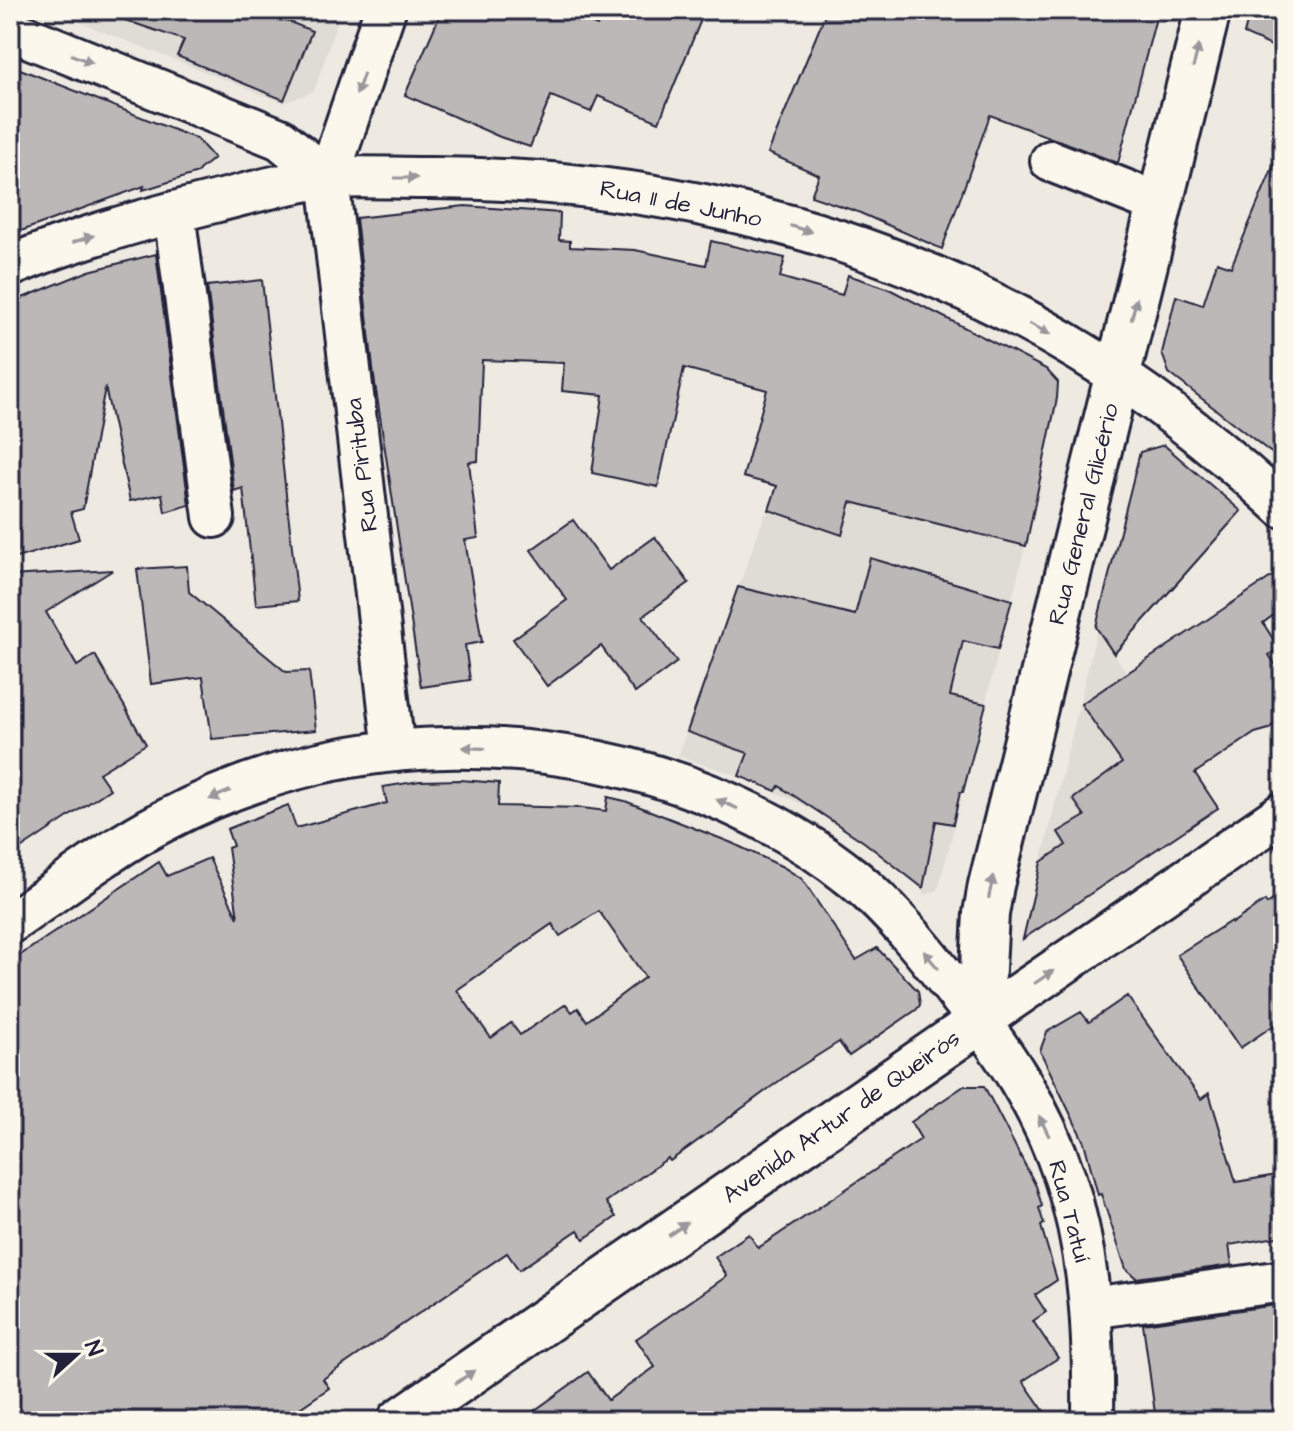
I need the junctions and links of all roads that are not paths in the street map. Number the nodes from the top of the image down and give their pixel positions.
1 (385, 10) edge
2 (1208, 10) edge
3 (10, 30) edge
4 (1051, 161) dead end
5 (328, 178) junction
6 (1160, 204) junction
7 (174, 212) junction
8 (10, 266) edge
9 (1117, 375) junction
10 (1283, 507) edge
11 (214, 517) dead end
12 (394, 751) junction
13 (1283, 813) edge
14 (10, 923) edge
15 (980, 1021) junction
16 (1283, 1281) edge
17 (1091, 1308) junction
18 (400, 1421) edge
19 (1093, 1421) edge

1 -> 5 street
6 -> 2 main road, Rua General Glicério
3 -> 5 street
4 - 6 street
5 - 7 street, Rua 11 de Junho
5 -> 9 street, Rua 11 de Junho
5 - 12 street, Rua Pirituba
9 -> 6 main road, Rua General Glicério
8 -> 7 street, Rua 11 de Junho
7 - 11 street
9 - 10 street, Rua 11 de Junho
15 -> 9 main road, Rua General Glicério
12 -> 14 street, Rua Tatuí
15 -> 12 street, Rua Tatuí
15 -> 13 street, Avenida Artur de Queirós
17 -> 15 street, Rua Tatuí
18 -> 15 main road, Avenida Artur de Queirós
16 - 17 street
17 - 19 street, Rua Tatuí

